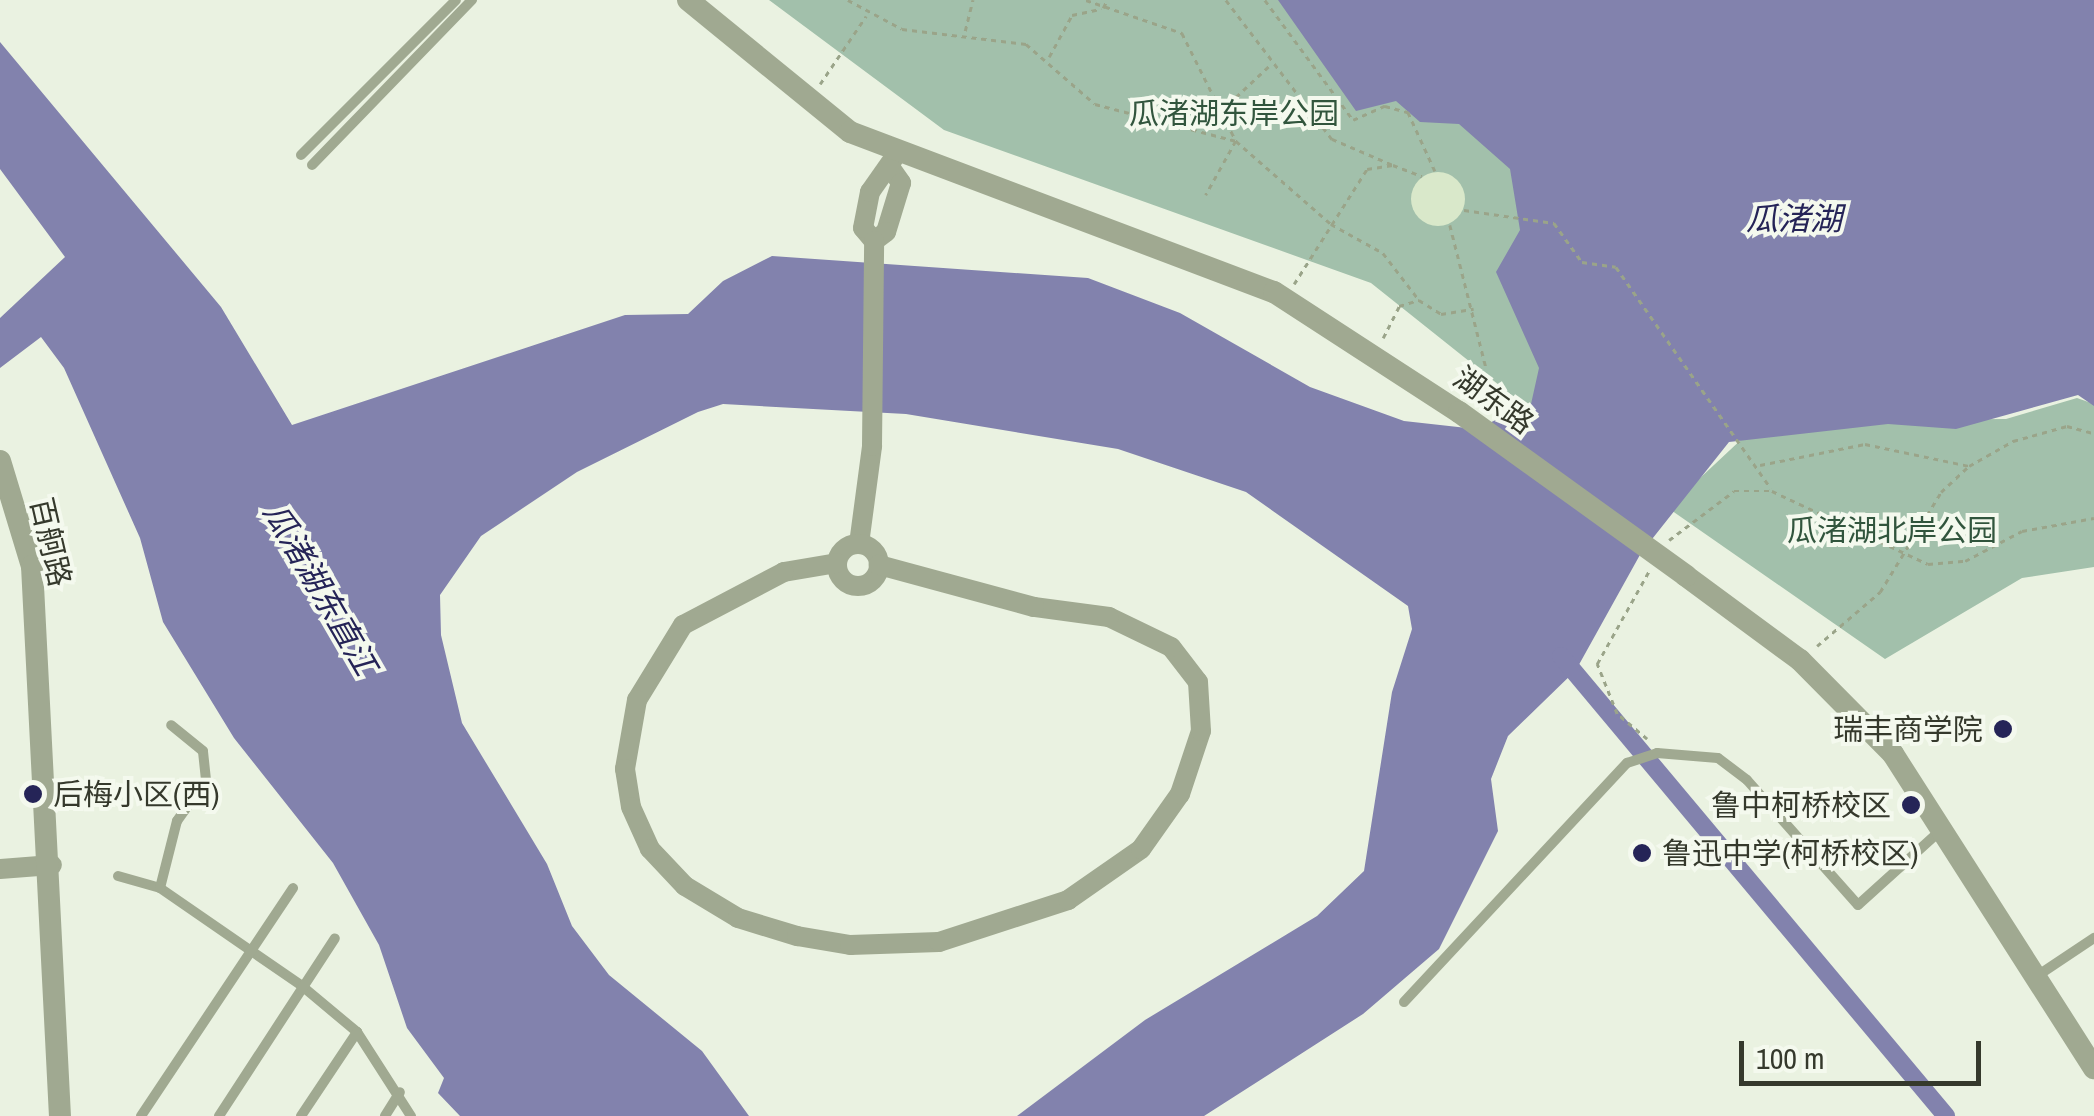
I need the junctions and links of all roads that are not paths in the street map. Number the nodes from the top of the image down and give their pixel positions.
1 (456, 0) edge
2 (472, 0) edge
3 (688, 0) edge
4 (301, 156) dead end
5 (895, 161) junction
6 (312, 165) dead end
7 (0, 462) edge
8 (859, 544) junction
9 (837, 563) junction
10 (879, 565) junction
11 (171, 725) dead end
12 (1945, 828) junction
13 (52, 865) junction
14 (0, 869) edge
15 (118, 876) dead end
16 (160, 888) junction
17 (293, 888) dead end
18 (335, 938) dead end
19 (2094, 938) edge
20 (247, 949) junction
21 (2037, 976) junction
22 (302, 986) junction
23 (1404, 1002) dead end
24 (357, 1032) junction
25 (2094, 1068) edge
26 (400, 1092) junction
27 (60, 1116) edge
28 (141, 1116) edge
29 (219, 1116) edge
30 (301, 1116) edge
31 (385, 1116) edge
32 (411, 1116) edge

1 - 4 lane
2 - 6 lane
3 - 5 street, 湖东路
5 - 8 street
5 - 12 street, 湖东路, bridge
7 - 13 street, 百舸路
8 - 9 street
8 - 10 street
9 - 10 street
9 - 10 street
11 - 16 lane
12 - 21 street, 湖东路
12 - 23 lane
13 - 14 street
13 - 27 street, 百舸路
15 - 16 lane
16 - 20 lane
17 - 20 lane
18 - 22 lane
19 - 21 lane
20 - 22 lane
20 - 28 lane
21 - 25 street, 湖东路
22 - 24 lane
22 - 29 lane
24 - 26 lane
24 - 30 lane
26 - 31 lane
26 - 32 lane

